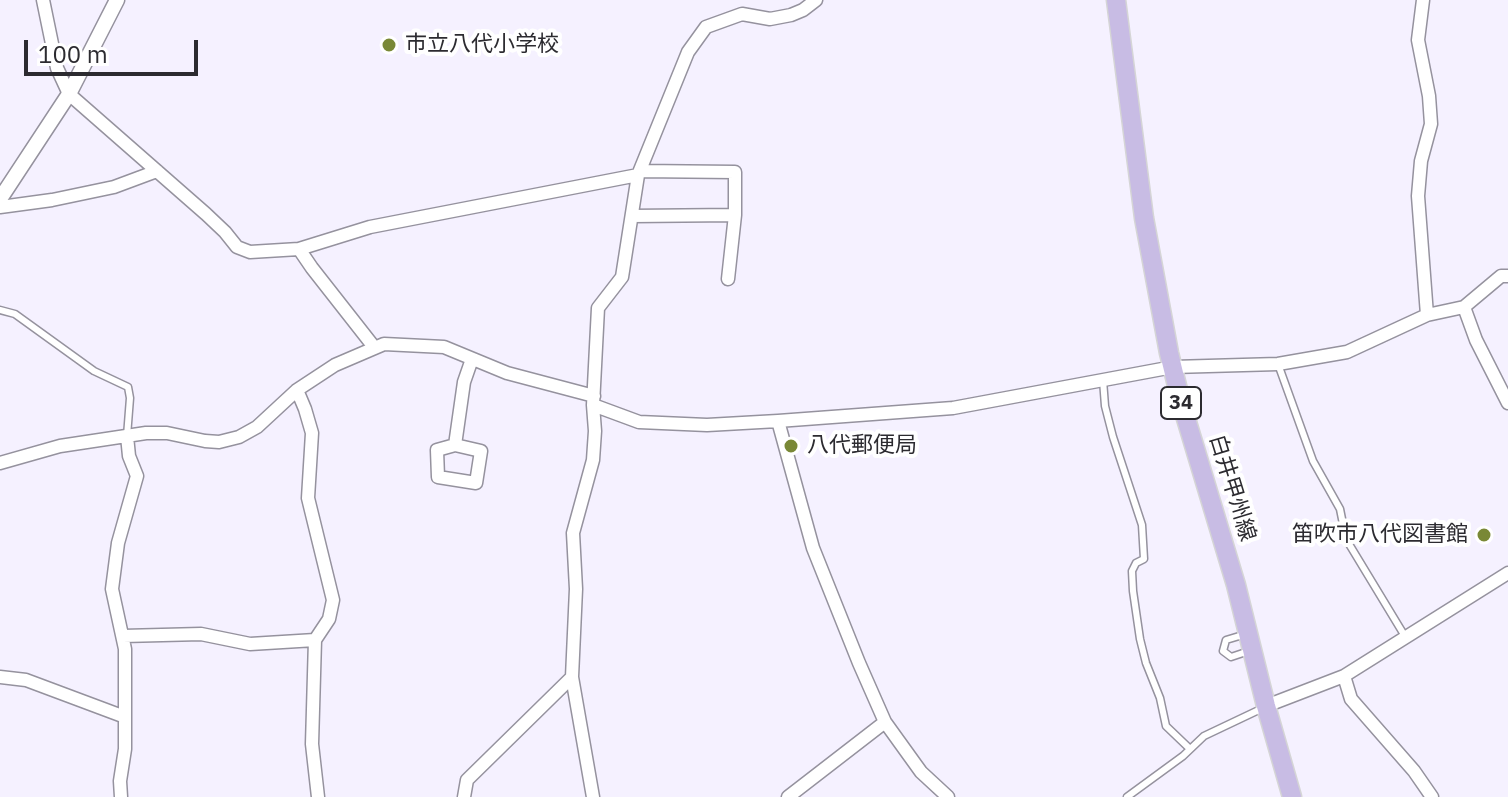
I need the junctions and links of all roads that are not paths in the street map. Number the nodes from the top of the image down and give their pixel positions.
1 (43, 0) edge
2 (117, 0) edge
3 (816, 0) edge
4 (1116, 0) edge
5 (1423, 0) edge
6 (742, 7) edge
7 (69, 94) junction
8 (157, 171) junction
9 (639, 173) junction
10 (0, 199) edge
11 (0, 207) edge
12 (735, 215) junction
13 (632, 216) junction
14 (299, 249) junction
15 (1508, 276) edge
16 (728, 279) dead end
17 (1464, 307) junction
18 (0, 310) edge
19 (1427, 315) junction
20 (374, 347) junction
21 (472, 359) junction
22 (1278, 364) junction
23 (1173, 367) junction
24 (1103, 380) junction
25 (297, 390) junction
26 (593, 400) junction
27 (1508, 403) edge
28 (778, 421) junction
29 (127, 436) junction
30 (455, 445) dead end
31 (0, 463) edge
32 (1508, 573) edge
33 (123, 636) junction
34 (1406, 638) junction
35 (315, 640) junction
36 (1344, 676) junction
37 (0, 677) edge
38 (572, 677) junction
39 (1266, 706) junction
40 (125, 717) junction
41 (885, 722) junction
42 (1190, 749) junction
43 (121, 797) edge
44 (318, 797) edge
45 (464, 797) edge
46 (593, 797) edge
47 (788, 797) edge
48 (948, 797) edge
49 (1127, 797) edge
50 (1292, 797) edge
51 (1432, 797) edge

1 - 7 street
2 - 7 street
3 - 6 street
4 - 23 main road, 白井甲州線 / 34
5 - 19 street
6 - 9 street
7 - 8 street
7 - 10 street
8 - 11 street
8 - 14 street
9 - 12 street
9 - 13 street
9 - 14 street
12 - 13 street
12 - 16 street
13 - 26 street
14 - 20 street
15 - 17 street
17 - 19 street
17 - 27 street
18 - 29 lane
19 - 22 street
20 - 21 street
20 - 25 street
21 - 26 street
21 - 30 street
22 - 23 street
22 - 34 lane
23 - 24 street
23 - 39 main road, 白井甲州線 / 34
24 - 28 street
24 - 42 lane
25 - 29 street
25 - 35 street
26 - 28 street
26 - 38 street
28 - 41 street
29 - 31 street
29 - 33 street
32 - 34 street
33 - 35 street
33 - 40 street
34 - 36 street
35 - 44 street
36 - 39 street
36 - 51 street
37 - 40 street
38 - 45 street
38 - 46 street
39 - 42 lane
39 - 50 main road, 白井甲州線 / 34
40 - 43 street
41 - 47 street
41 - 48 street
42 - 49 lane

